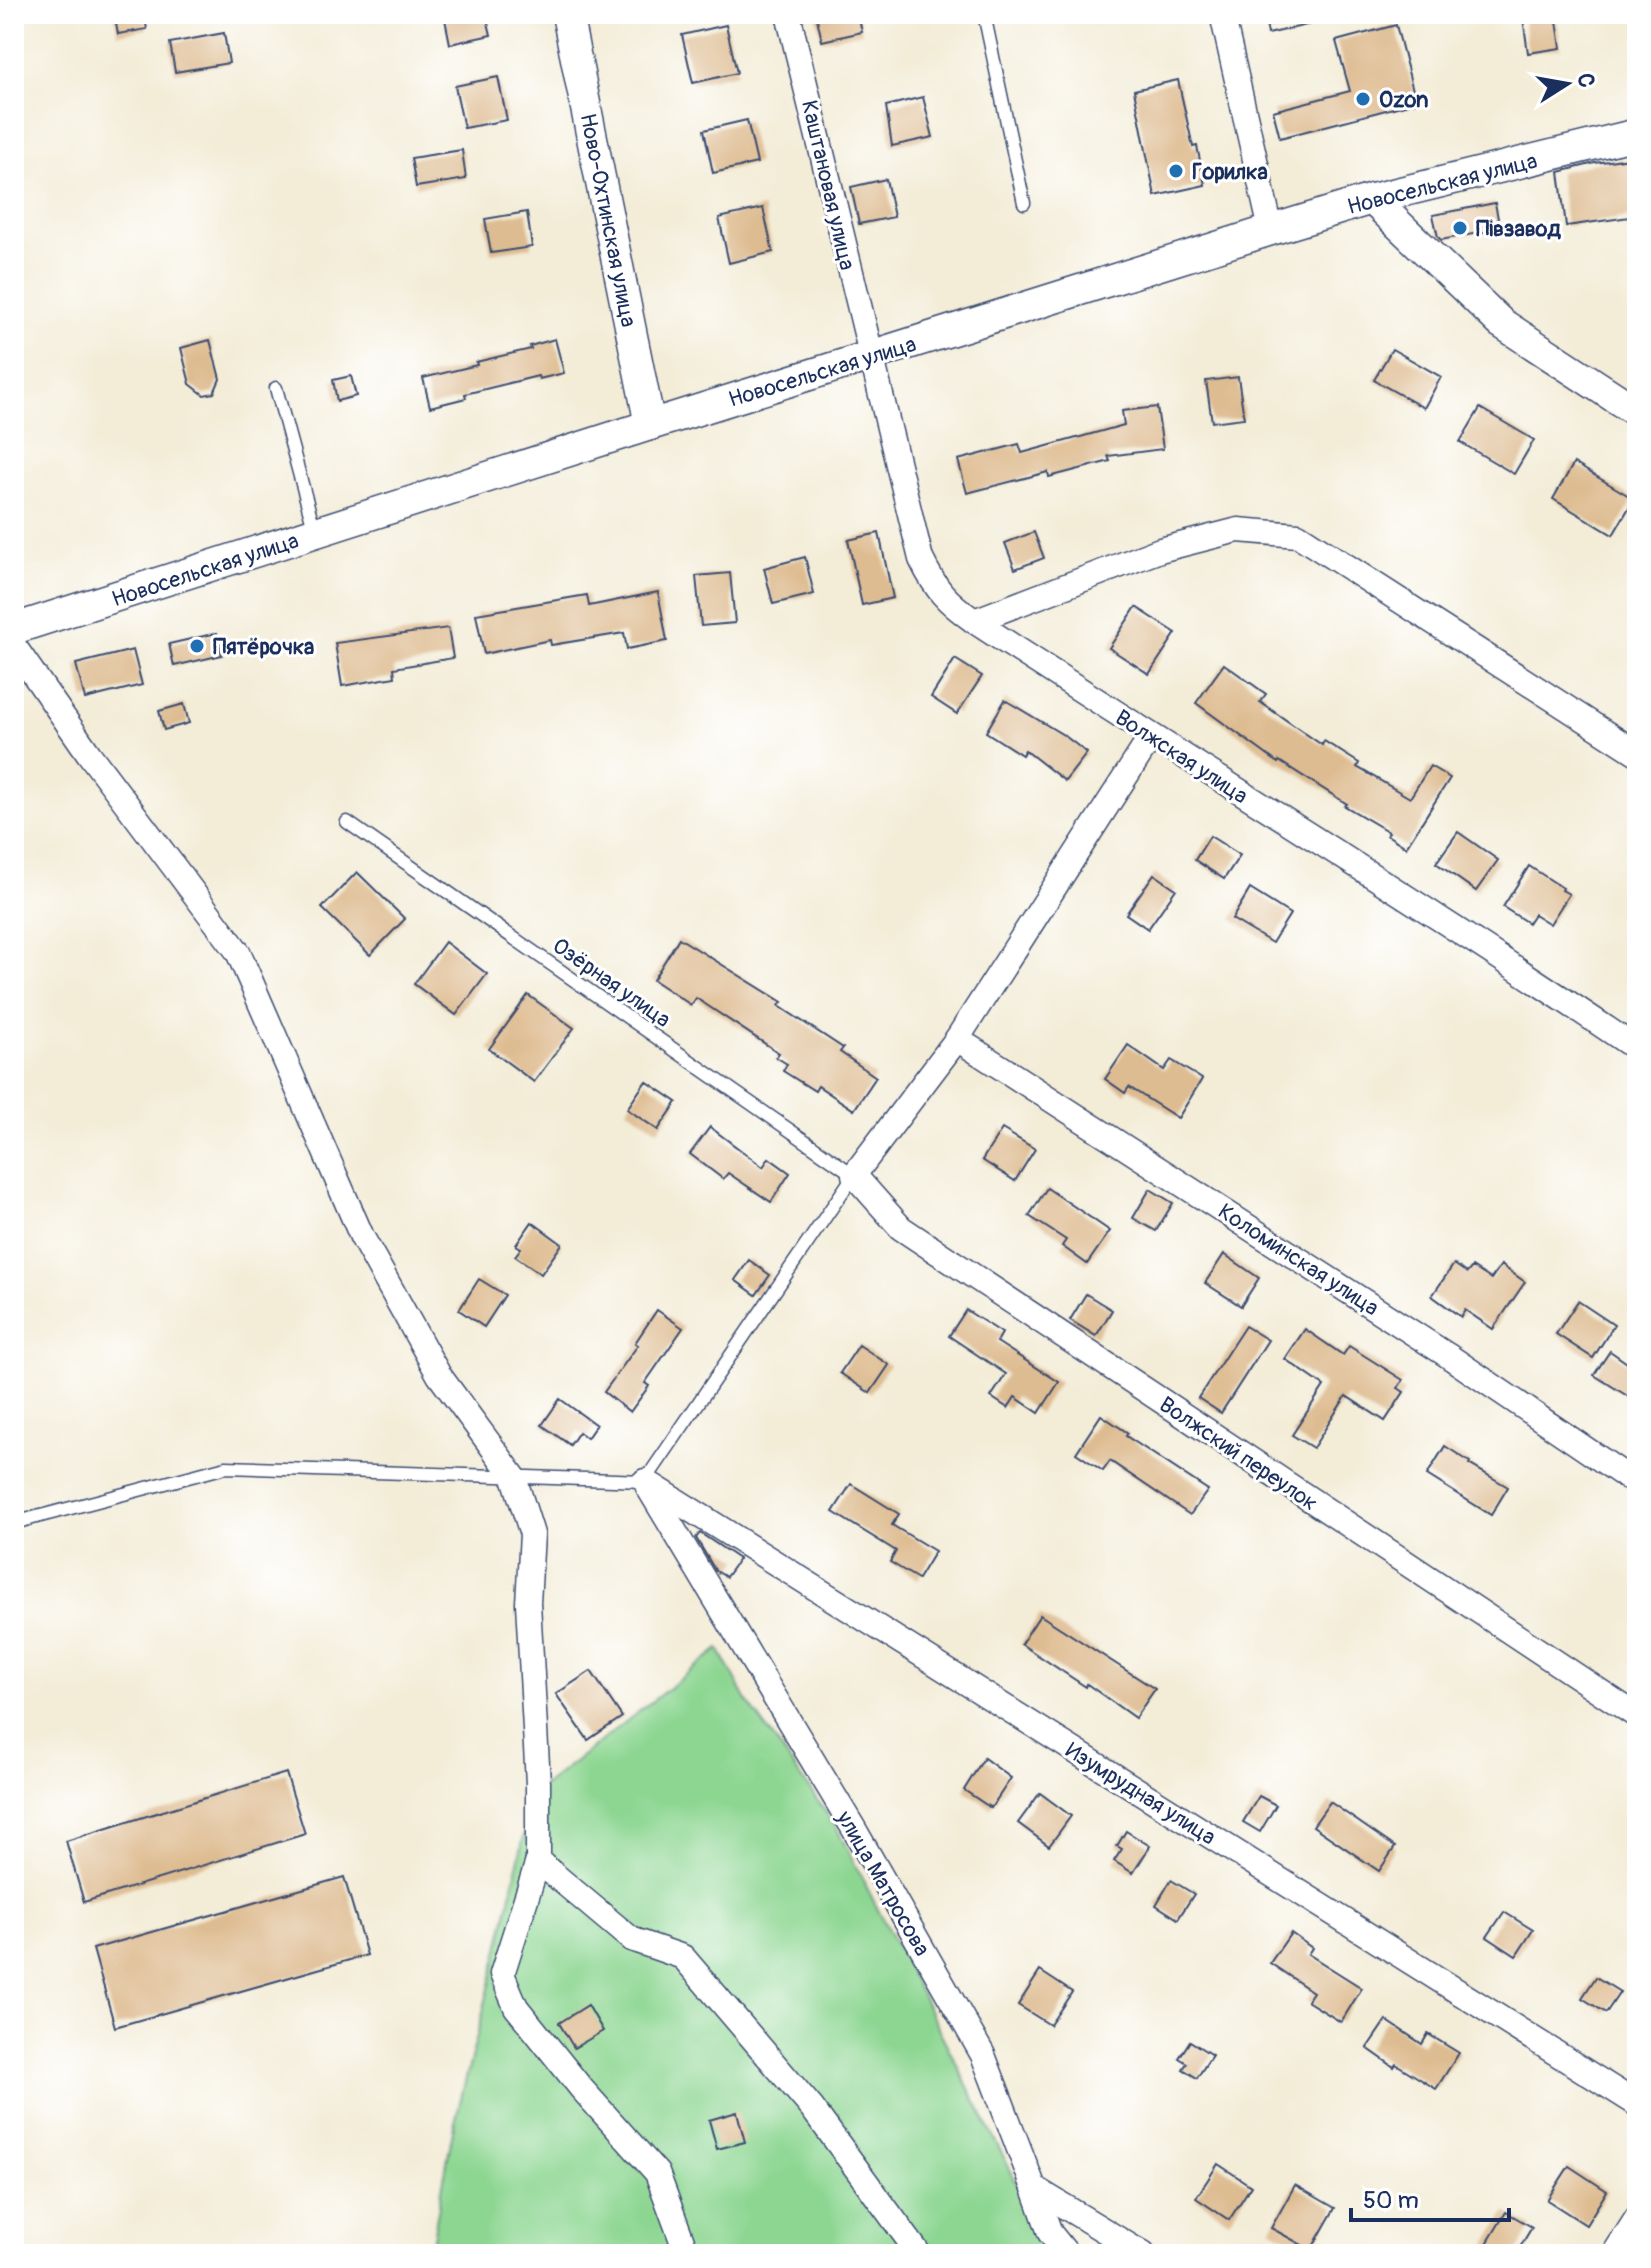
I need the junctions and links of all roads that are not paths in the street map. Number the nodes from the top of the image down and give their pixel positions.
1 (567, 14) edge
2 (788, 14) edge
3 (984, 14) edge
4 (1222, 14) edge
5 (1637, 134) edge
6 (1372, 199) junction
7 (1024, 203) dead end
8 (1271, 230) junction
9 (870, 356) junction
10 (276, 388) dead end
11 (1637, 412) edge
12 (650, 425) junction
13 (315, 533) junction
14 (974, 621) junction
15 (14, 629) edge
16 (14, 646) edge
17 (1151, 737) junction
18 (1637, 753) edge
19 (347, 822) dead end
20 (957, 1039) junction
21 (1637, 1049) edge
22 (854, 1175) junction
23 (514, 1477) junction
24 (645, 1481) junction
25 (1637, 1484) edge
26 (14, 1523) edge
27 (1637, 1716) edge
28 (538, 1861) junction
29 (1637, 2104) edge
30 (1034, 2188) junction
31 (1637, 2218) edge
32 (915, 2253) edge
33 (687, 2254) edge
34 (1067, 2254) edge
35 (1143, 2254) edge
36 (1614, 2254) edge

1 - 12 street, Ново-Охтинская улица
2 - 9 street, Каштановая улица
3 - 7 lane
4 - 8 street
5 - 6 street, Новосельская улица
6 - 8 street, Новосельская улица
6 - 11 street
8 - 9 street, Новосельская улица
9 - 12 street, Новосельская улица
9 - 14 street, Волжская улица
10 - 13 lane
12 - 13 street, Новосельская улица
13 - 15 street, Новосельская улица
14 - 17 street, Волжская улица
14 - 18 street
16 - 23 street
17 - 20 street
17 - 21 street, Волжская улица
19 - 22 lane, Озёрная улица
20 - 22 street
20 - 25 street, Коломинская улица
22 - 24 lane
22 - 27 street, Волжский переулок
23 - 24 lane
23 - 26 lane
23 - 28 street
24 - 29 street, Изумрудная улица
24 - 30 street, улица Матросова
28 - 32 street
28 - 33 street
30 - 34 street, улица Матросова
30 - 35 street
31 - 36 street

